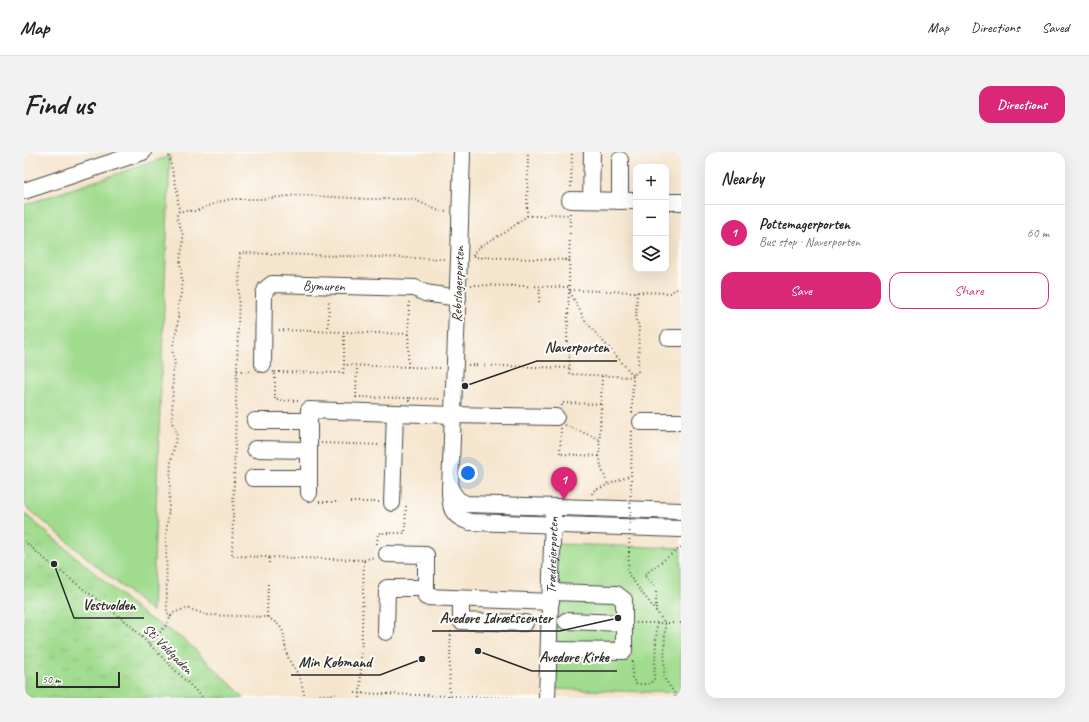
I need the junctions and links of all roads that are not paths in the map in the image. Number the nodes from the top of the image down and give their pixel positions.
1 (462, 152) edge
2 (592, 152) edge
3 (138, 154) edge
4 (620, 160) dead end
5 (24, 191) edge
6 (591, 200) junction
7 (620, 201) junction
8 (633, 201) edge
9 (669, 202) edge
10 (681, 202) edge
11 (570, 207) road end
12 (458, 291) junction
13 (264, 370) road end
14 (395, 413) junction
15 (452, 415) junction
16 (560, 416) road end
17 (255, 420) dead end
18 (308, 421) junction
19 (635, 422) road end
20 (681, 422) edge
21 (308, 446) junction
22 (255, 449) dead end
23 (252, 478) dead end
24 (450, 489) junction
25 (392, 502) dead end
26 (526, 507) junction
27 (553, 507) junction
28 (625, 509) junction
29 (681, 511) edge
30 (553, 525) junction
31 (681, 529) edge
32 (388, 554) dead end
33 (426, 588) junction
34 (551, 597) junction
35 (461, 599) junction
36 (566, 621) dead end
37 (525, 622) dead end
38 (630, 623) junction
39 (386, 632) dead end
40 (549, 650) junction
41 (547, 698) edge

1 - 12 street, Rebslagerporten
2 - 6 street
3 - 5 street
4 - 7 street
6 - 7 street
6 - 11 street
7 - 8 street
9 - 10 street
12 - 13 street, Bymuren
12 - 15 street, Rebslagerporten
14 - 15 street
14 - 18 street
14 - 25 street
15 - 16 street
15 - 24 street, Rebslagerporten
17 - 18 street
18 - 21 street
19 - 20 street
21 - 22 street
21 - 23 street
24 - 26 street
24 - 30 street, Rebslagerporten
26 - 27 street
26 - 28 street
27 - 28 street
27 - 30 street, Trædrejerporten
28 - 29 street
30 - 31 street, Rebslagerporten
30 - 34 street, Trædrejerporten
32 - 33 street
33 - 35 street, Trædrejerporten
33 - 39 street
34 - 35 street, Trædrejerporten
34 - 38 street
34 - 40 street, Trædrejerporten
35 - 37 street
36 - 38 street
38 - 40 street
40 - 41 street, Trædrejerporten

